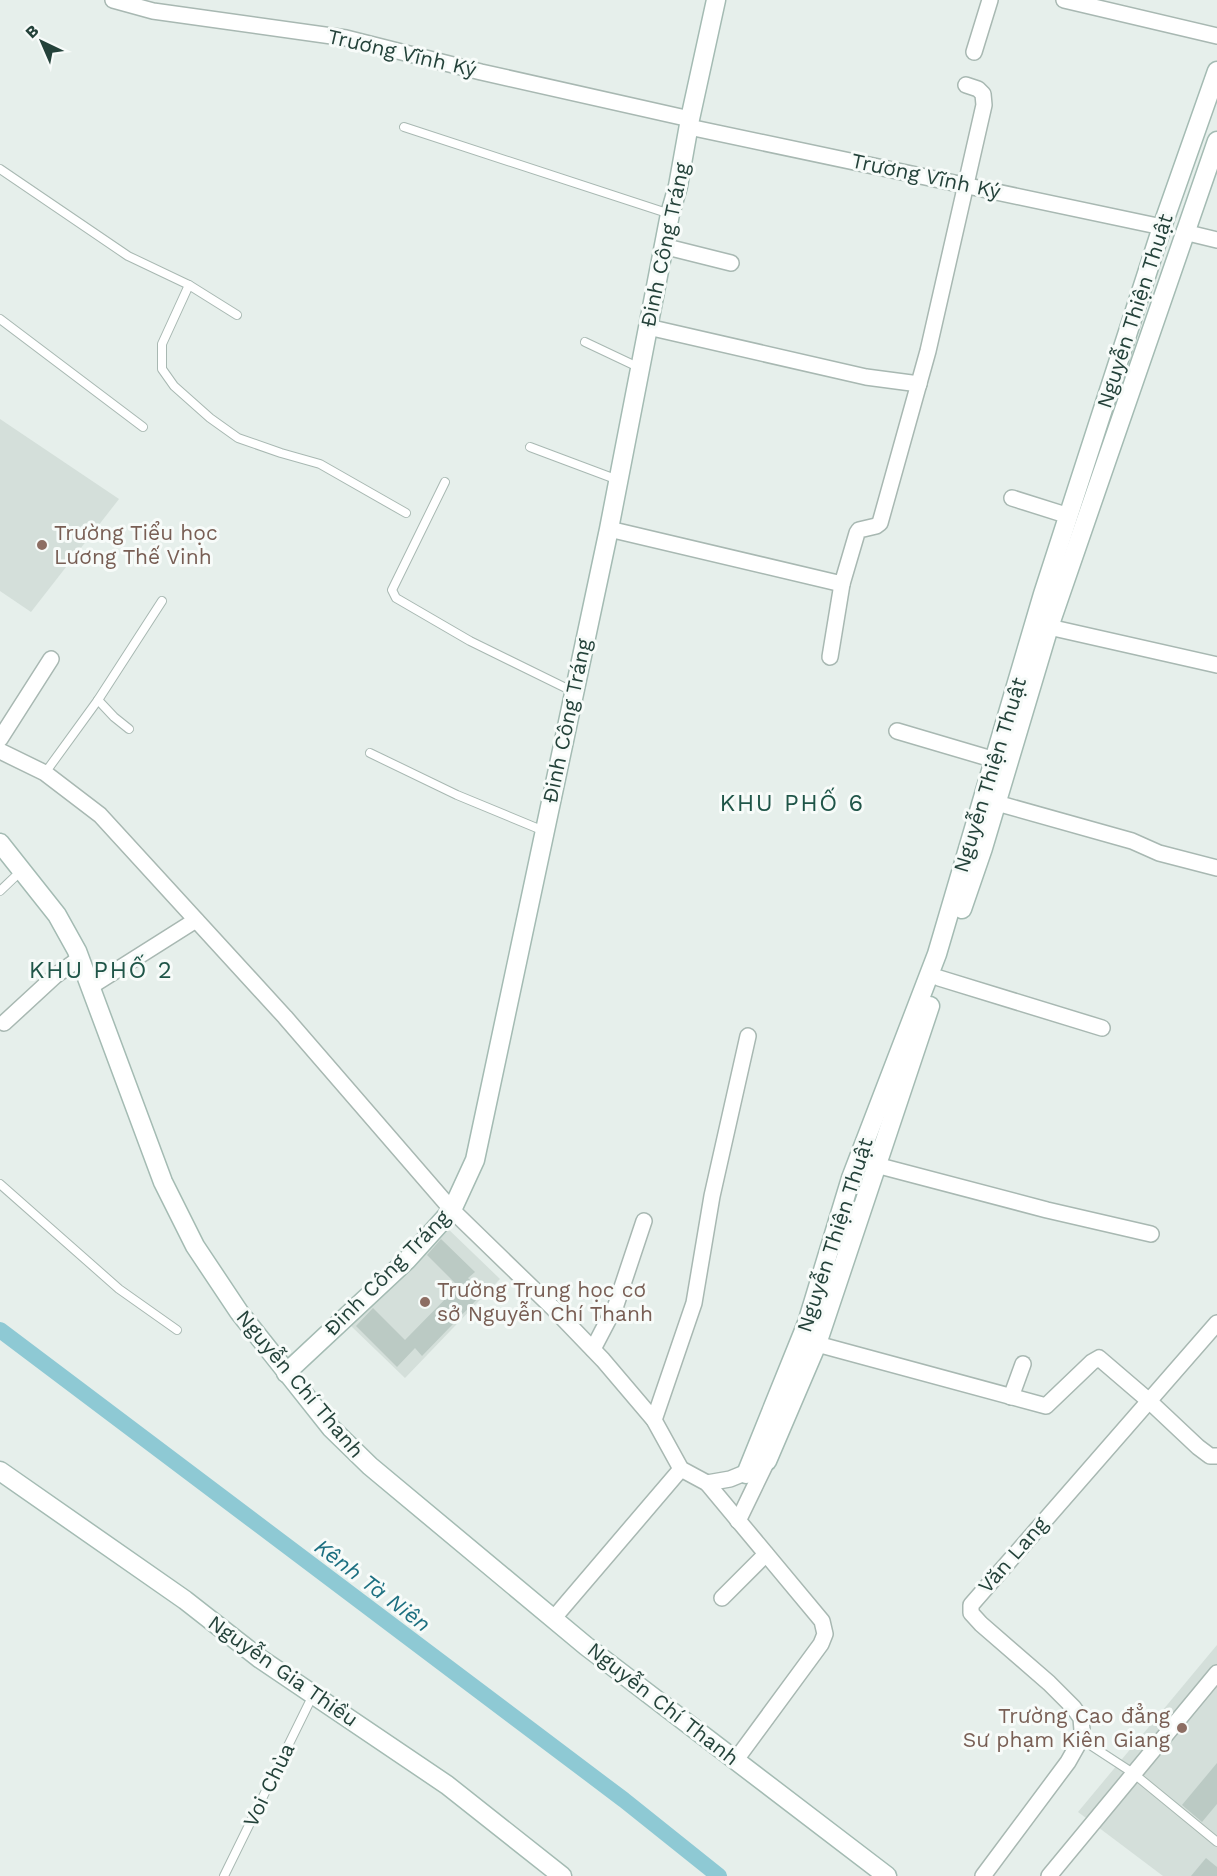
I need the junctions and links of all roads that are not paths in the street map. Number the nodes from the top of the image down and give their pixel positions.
1 (113, 0) edge
2 (716, 0) edge
3 (990, 0) edge
4 (1064, 0) edge
5 (1217, 36) edge
6 (974, 52) dead end
7 (1217, 70) edge
8 (966, 85) dead end
9 (689, 123) junction
10 (404, 127) dead end
11 (1216, 148) edge
12 (0, 169) edge
13 (965, 184) junction
14 (670, 214) junction
15 (1162, 228) junction
16 (1184, 232) junction
17 (1217, 240) edge
18 (663, 246) junction
19 (731, 263) dead end
20 (189, 285) junction
21 (237, 315) dead end
22 (0, 319) edge
23 (648, 327) junction
24 (585, 342) dead end
25 (640, 368) junction
26 (920, 384) junction
27 (143, 427) dead end
28 (530, 447) dead end
29 (618, 480) junction
30 (444, 482) dead end
31 (1012, 498) dead end
32 (406, 513) dead end
33 (1069, 516) junction
34 (609, 529) junction
35 (842, 584) junction
36 (162, 601) dead end
37 (1049, 627) junction
38 (830, 657) dead end
39 (51, 659) dead end
40 (1217, 665) edge
41 (574, 692) junction
42 (98, 700) junction
43 (129, 729) dead end
44 (897, 731) dead end
45 (0, 739) edge
46 (0, 751) edge
47 (370, 753) dead end
48 (995, 760) junction
49 (45, 774) junction
50 (990, 801) junction
51 (544, 831) junction
52 (0, 843) edge
53 (1217, 868) edge
54 (21, 871) junction
55 (0, 891) edge
56 (196, 920) junction
57 (80, 958) junction
58 (939, 978) junction
59 (90, 987) junction
60 (4, 1023) dead end
61 (1102, 1028) dead end
62 (748, 1036) dead end
63 (908, 1048) junction
64 (876, 1165) junction
65 (0, 1184) edge
66 (452, 1210) junction
67 (644, 1221) dead end
68 (1150, 1234) dead end
69 (1217, 1323) edge
70 (177, 1330) dead end
71 (817, 1344) junction
72 (593, 1349) junction
73 (1023, 1364) dead end
74 (286, 1373) junction
75 (1011, 1397) junction
76 (1148, 1400) junction
77 (654, 1420) junction
78 (1217, 1456) edge
79 (767, 1461) junction
80 (681, 1469) junction
81 (0, 1471) edge
82 (746, 1474) junction
83 (707, 1484) junction
84 (738, 1521) junction
85 (766, 1554) junction
86 (722, 1598) dead end
87 (553, 1619) junction
88 (1217, 1672) edge
89 (313, 1694) junction
90 (1081, 1739) junction
91 (735, 1761) junction
92 (1133, 1773) junction
93 (1217, 1842) edge
94 (224, 1876) edge
95 (562, 1876) edge
96 (887, 1876) edge
97 (983, 1876) edge
98 (1049, 1876) edge

1 - 9 street, Trương Vĩnh Ký
2 - 9 street, Đinh Công Tráng
3 - 6 street
4 - 5 street
7 - 15 street, Nguyễn Thiện Thuật
8 - 13 street
9 - 13 street, Trương Vĩnh Ký
9 - 14 street, Đinh Công Tráng
10 - 14 lane
11 - 16 street, Nguyễn Thiện Thuật
12 - 20 lane
13 - 15 street, Trương Vĩnh Ký
13 - 26 street
14 - 18 street, Đinh Công Tráng
15 - 33 street, Nguyễn Thiện Thuật
16 - 17 street
16 - 37 street, Nguyễn Thiện Thuật
18 - 19 street
18 - 23 street, Đinh Công Tráng
20 - 21 lane
20 - 32 lane
22 - 27 lane
23 - 25 street, Đinh Công Tráng
23 - 26 street
24 - 25 lane
25 - 29 street, Đinh Công Tráng
26 - 35 street
28 - 29 lane
29 - 34 street, Đinh Công Tráng
30 - 41 lane
31 - 33 street
33 - 48 street, Nguyễn Thiện Thuật
34 - 35 street
34 - 41 street, Đinh Công Tráng
35 - 38 street
36 - 42 lane
37 - 40 street
37 - 50 street, Nguyễn Thiện Thuật
39 - 45 street
41 - 51 street, Đinh Công Tráng
42 - 43 lane
42 - 49 lane
44 - 48 street
46 - 49 street
47 - 51 lane
48 - 50 street, Nguyễn Thiện Thuật
49 - 56 street
50 - 53 street
50 - 58 street, Nguyễn Thiện Thuật
50 - 63 street, Nguyễn Thiện Thuật
51 - 66 street, Đinh Công Tráng
52 - 54 street, Nguyễn Chí Thanh
54 - 55 lane
54 - 57 street, Nguyễn Chí Thanh
56 - 59 street
56 - 66 street
57 - 59 street, Nguyễn Chí Thanh
57 - 60 street
58 - 61 street
58 - 63 street, Nguyễn Thiện Thuật
59 - 74 street, Nguyễn Chí Thanh
62 - 77 street
63 - 64 street, Nguyễn Thiện Thuật
63 - 82 street, Nguyễn Thiện Thuật
64 - 68 street
64 - 71 street, Nguyễn Thiện Thuật
65 - 70 lane
66 - 72 street
66 - 74 street, Đinh Công Tráng
67 - 72 street
69 - 76 street, Văn Lang
71 - 75 street
71 - 79 street, Nguyễn Thiện Thuật
72 - 77 street
73 - 75 street
74 - 87 street, Nguyễn Chí Thanh
75 - 76 street
76 - 78 street
76 - 90 street, Văn Lang
77 - 80 street
79 - 82 street
79 - 84 street, Nguyễn Thiện Thuật
80 - 83 street
80 - 87 street
81 - 89 street, Nguyễn Gia Thiều
82 - 83 street
83 - 84 street
84 - 85 street
85 - 86 street
85 - 91 street
87 - 91 street, Nguyễn Chí Thanh
88 - 92 street
89 - 94 lane, Voi Chùa
89 - 95 street, Nguyễn Gia Thiều
90 - 92 lane
90 - 97 street
91 - 96 street, Nguyễn Chí Thanh
92 - 93 lane
92 - 98 street

